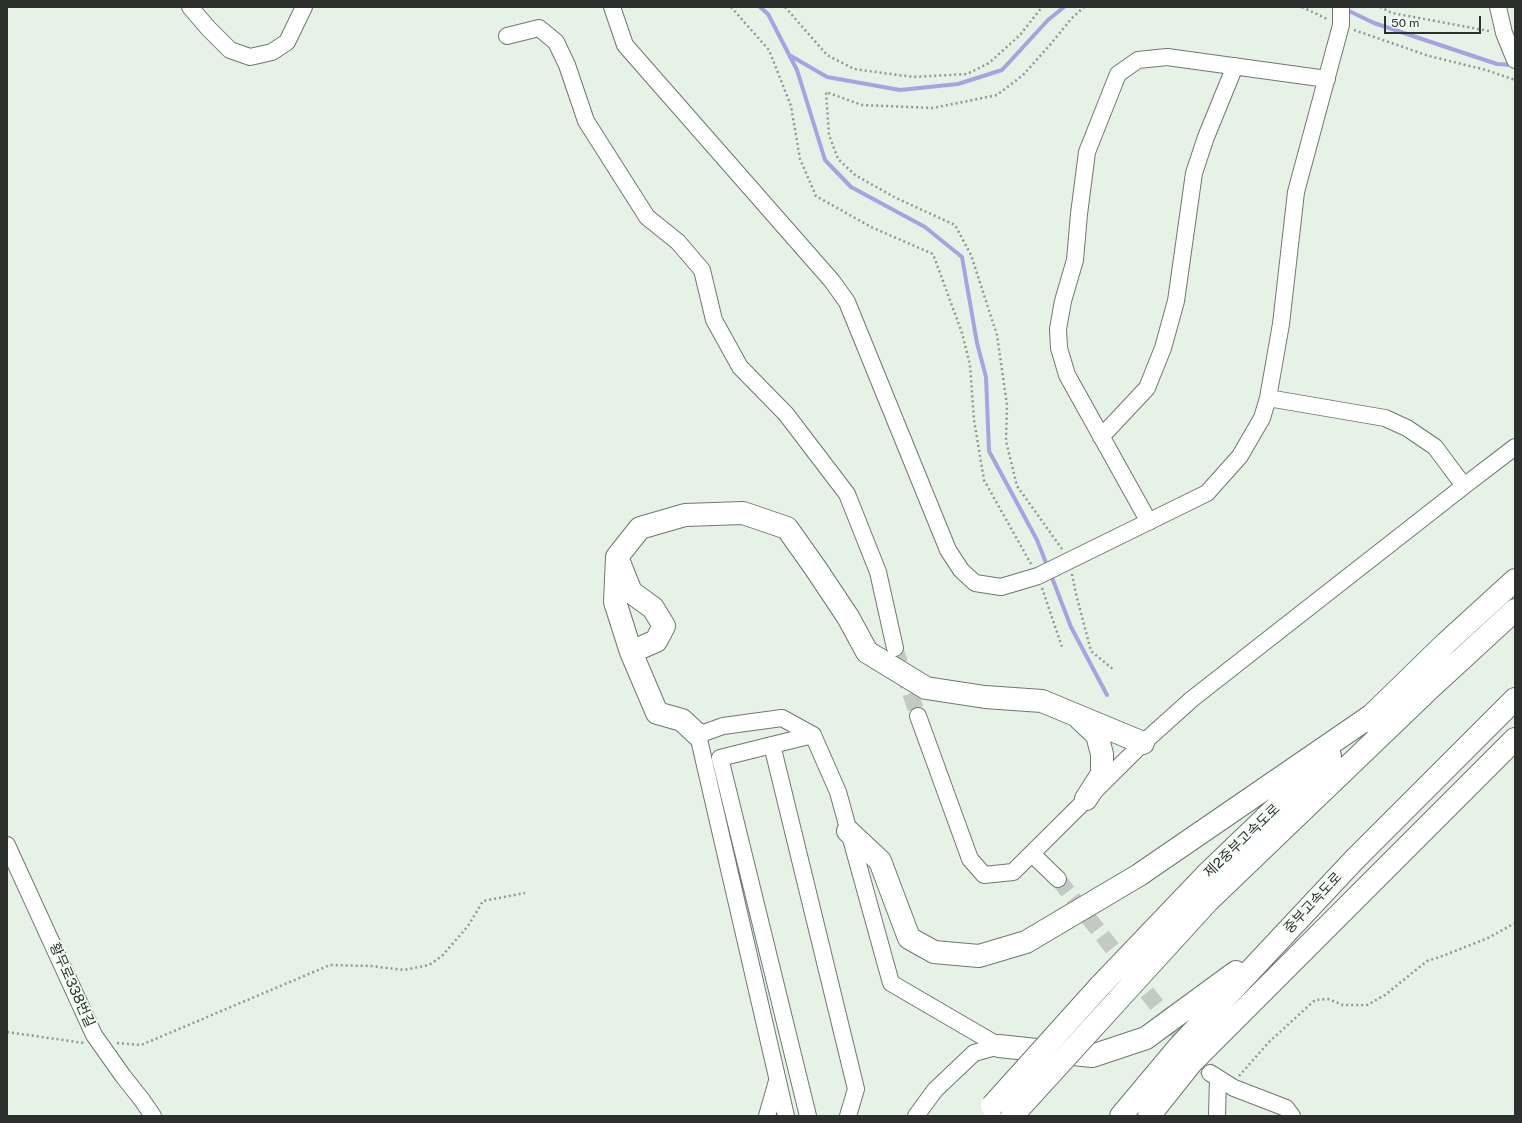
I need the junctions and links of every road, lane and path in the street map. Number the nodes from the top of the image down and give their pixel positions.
1 (190, 7) edge
2 (304, 7) edge
3 (612, 7) edge
4 (731, 7) edge
5 (785, 7) edge
6 (1042, 7) edge
7 (1084, 7) edge
8 (1302, 7) edge
9 (1341, 7) edge
10 (1380, 7) edge
11 (1498, 7) edge
12 (1341, 25) junction
13 (507, 36) dead end
14 (1505, 37) junction
15 (1515, 60) edge
16 (1235, 66) junction
17 (1327, 79) junction
18 (1515, 80) edge
19 (1268, 398) junction
20 (1101, 436) junction
21 (1515, 447) edge
22 (1464, 486) junction
23 (1148, 522) junction
24 (617, 557) junction
25 (1069, 560) junction
26 (1038, 576) junction
27 (1515, 580) edge
28 (1515, 610) edge
29 (1062, 647) dead end
30 (895, 648) tunnel mouth
31 (631, 652) junction
32 (1114, 670) dead end
33 (1515, 699) edge
34 (1378, 711) junction
35 (1076, 715) junction
36 (918, 716) tunnel mouth
37 (698, 735) junction
38 (813, 735) junction
39 (1515, 739) edge
40 (1143, 743) junction
41 (772, 745) junction
42 (1086, 799) junction
43 (848, 831) junction
44 (7, 845) edge
45 (1032, 854) junction
46 (1058, 879) tunnel mouth
47 (525, 893) dead end
48 (1515, 923) edge
49 (1281, 937) junction
50 (7, 1032) edge
51 (100, 1042) junction
52 (999, 1046) junction
53 (777, 1080) junction
54 (1234, 1088) junction
55 (988, 1111) edge
56 (153, 1116) edge
57 (767, 1116) edge
58 (786, 1116) edge
59 (808, 1116) edge
60 (848, 1116) edge
61 (916, 1116) edge
62 (1012, 1116) edge
63 (1121, 1116) edge
64 (1149, 1116) edge
65 (1217, 1116) edge
66 (1292, 1116) edge

1 - 2 street
3 - 26 street
4 - 26 path
5 - 6 path
7 - 25 path
8 - 12 path
9 - 12 street
10 - 14 path
11 - 14 street
12 - 17 street
12 - 18 path
13 - 30 street
14 - 15 street
16 - 17 street
16 - 20 street
16 - 20 street
17 - 19 street
19 - 22 street
19 - 23 street
20 - 23 street
21 - 22 street
22 - 40 street
23 - 25 street
24 - 31 highway
24 - 31 highway
24 - 35 highway
25 - 26 street
25 - 32 path
26 - 29 path
27 - 34 highway, 제2중부고속도로
28 - 62 highway, 제2중부고속도로, bridge
31 - 37 highway
33 - 49 highway, 중부고속도로
34 - 43 highway
34 - 55 highway, 제2중부고속도로, bridge
35 - 40 highway
35 - 42 highway
36 - 45 street
37 - 38 street
37 - 53 street
38 - 41 street
38 - 43 street
39 - 64 highway, 중부고속도로
40 - 42 street
41 - 59 street
41 - 60 street
42 - 45 street
43 - 52 street
44 - 51 street, 황무로338번길
45 - 46 street
47 - 51 path
48 - 54 path
49 - 52 highway
49 - 63 highway, 중부고속도로
50 - 51 path
51 - 56 street, 황무로338번길
52 - 61 street
53 - 57 street
53 - 58 street
54 - 65 street
54 - 66 street

